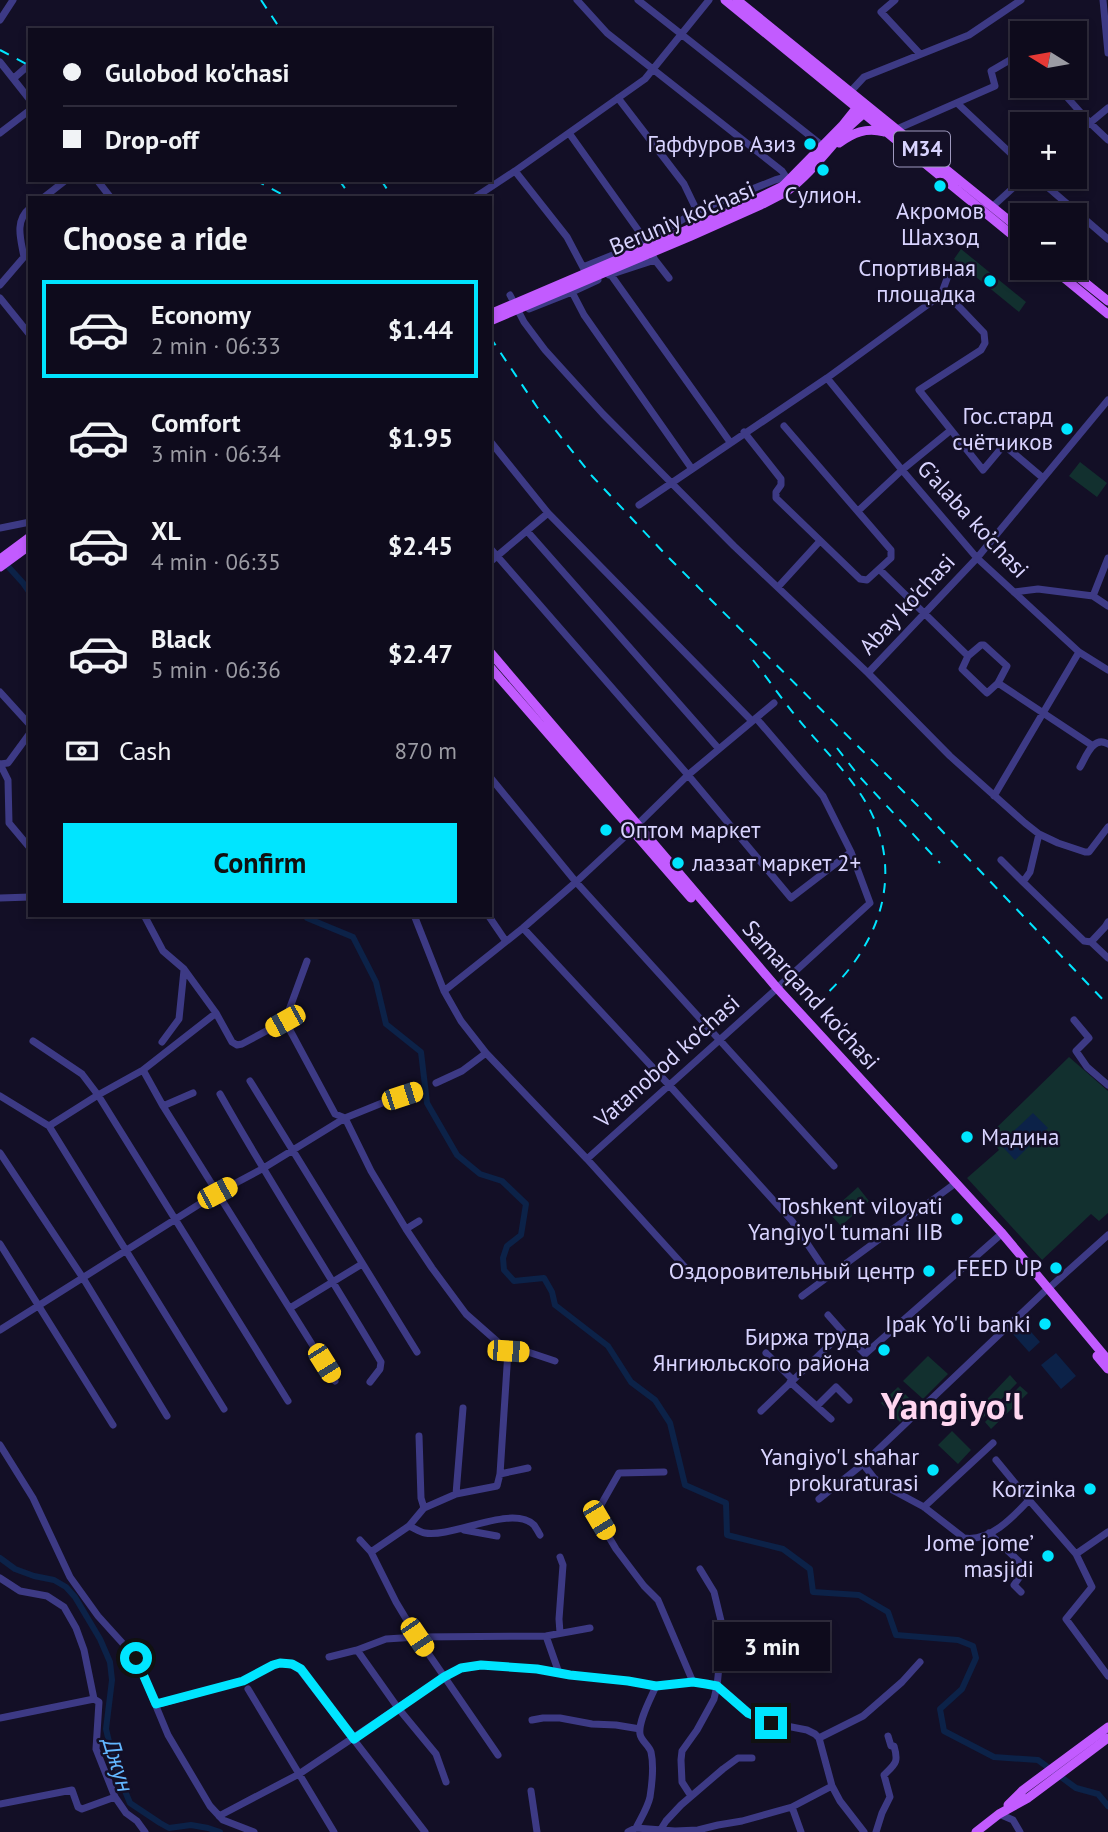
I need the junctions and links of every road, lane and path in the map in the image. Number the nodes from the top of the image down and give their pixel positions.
1 (13, 0) edge
2 (577, 0) edge
3 (638, 0) edge
4 (709, 0) edge
5 (725, 0) edge
6 (737, 0) edge
7 (895, 0) edge
8 (1021, 0) edge
9 (1103, 0) edge
10 (0, 20) edge
11 (681, 34) junction
12 (1108, 53) edge
13 (920, 54) junction
14 (1010, 60) edge
15 (0, 62) edge
16 (28, 66) edge
17 (654, 69) junction
18 (14, 78) junction
19 (847, 94) junction
20 (28, 97) edge
21 (618, 98) junction
22 (1067, 98) edge
23 (957, 103) junction
24 (863, 107) junction
25 (1107, 110) edge
26 (28, 112) edge
27 (1090, 123) junction
28 (1087, 125) edge
29 (893, 132) junction
30 (0, 133) edge
31 (569, 133) junction
32 (832, 136) junction
33 (1108, 140) edge
34 (827, 148) junction
35 (1010, 153) edge
36 (515, 171) junction
37 (63, 182) edge
38 (99, 182) edge
39 (789, 184) junction
40 (1012, 189) edge
41 (1050, 189) edge
42 (969, 193) junction
43 (46, 196) edge
44 (109, 196) edge
45 (477, 196) edge
46 (992, 207) junction
47 (28, 210) edge
48 (697, 211) junction
49 (1010, 221) edge
50 (1010, 232) edge
51 (1108, 239) edge
52 (645, 242) junction
53 (655, 260) junction
54 (583, 267) junction
55 (611, 275) junction
56 (948, 276) dead end
57 (669, 278) dead end
58 (1067, 280) edge
59 (1082, 280) edge
60 (590, 283) junction
61 (0, 285) edge
62 (943, 290) junction
63 (572, 292) junction
64 (510, 295) dead end
65 (0, 298) edge
66 (1108, 301) edge
67 (492, 313) edge
68 (519, 313) junction
69 (1108, 314) edge
70 (492, 320) edge
71 (28, 333) edge
72 (827, 377) junction
73 (1108, 400) edge
74 (783, 426) dead end
75 (951, 430) junction
76 (744, 432) junction
77 (730, 442) junction
78 (492, 444) edge
79 (692, 469) junction
80 (902, 470) junction
81 (1043, 478) junction
82 (672, 484) junction
83 (639, 505) dead end
84 (858, 511) junction
85 (548, 513) junction
86 (28, 522) edge
87 (0, 528) edge
88 (527, 531) junction
89 (28, 538) edge
90 (820, 541) junction
91 (28, 546) edge
92 (977, 558) junction
93 (1108, 558) edge
94 (0, 559) edge
95 (493, 559) edge
96 (0, 567) edge
97 (880, 570) junction
98 (778, 587) junction
99 (1014, 592) junction
100 (1093, 596) junction
101 (1108, 606) edge
102 (925, 613) junction
103 (1079, 652) junction
104 (492, 654) edge
105 (968, 656) junction
106 (492, 669) edge
107 (1108, 670) edge
108 (868, 673) junction
109 (998, 683) junction
110 (0, 692) edge
111 (774, 703) dead end
112 (1043, 713) junction
113 (754, 720) junction
114 (28, 723) edge
115 (28, 736) edge
116 (1108, 744) edge
117 (1093, 746) junction
118 (719, 749) junction
119 (0, 764) edge
120 (1080, 767) dead end
121 (688, 775) junction
122 (4, 779) edge
123 (492, 779) edge
124 (994, 796) junction
125 (9, 823) junction
126 (0, 825) edge
127 (1108, 827) edge
128 (634, 828) junction
129 (1040, 834) junction
130 (28, 846) edge
131 (851, 852) junction
132 (1001, 860) dead end
133 (576, 881) junction
134 (1023, 882) junction
135 (28, 897) edge
136 (0, 898) edge
137 (145, 917) edge
138 (415, 917) edge
139 (489, 917) edge
140 (1108, 922) edge
141 (523, 928) junction
142 (505, 940) junction
143 (1091, 942) junction
144 (1108, 958) edge
145 (307, 961) dead end
146 (184, 969) junction
147 (775, 990) junction
148 (444, 991) junction
149 (216, 1013) junction
150 (1074, 1020) dead end
151 (285, 1021) junction
152 (718, 1040) junction
153 (33, 1041) dead end
154 (162, 1042) dead end
155 (486, 1053) junction
156 (143, 1070) junction
157 (250, 1081) dead end
158 (436, 1083) dead end
159 (669, 1085) junction
160 (1108, 1085) edge
161 (418, 1090) dead end
162 (193, 1093) dead end
163 (220, 1094) dead end
164 (98, 1095) junction
165 (0, 1096) edge
166 (163, 1106) junction
167 (345, 1118) junction
168 (49, 1126) junction
169 (292, 1150) junction
170 (0, 1153) edge
171 (587, 1159) junction
172 (834, 1166) dead end
173 (262, 1169) junction
174 (955, 1184) junction
175 (217, 1193) junction
176 (174, 1219) junction
177 (419, 1221) dead end
178 (406, 1229) junction
179 (1108, 1235) edge
180 (999, 1236) junction
181 (0, 1244) edge
182 (127, 1249) junction
183 (362, 1264) junction
184 (692, 1275) dead end
185 (829, 1276) junction
186 (83, 1279) junction
187 (334, 1282) junction
188 (1047, 1290) junction
189 (802, 1296) dead end
190 (39, 1306) junction
191 (290, 1308) junction
192 (828, 1315) dead end
193 (0, 1330) edge
194 (843, 1332) junction
195 (508, 1351) junction
196 (417, 1352) dead end
197 (766, 1353) dead end
198 (1108, 1360) edge
199 (555, 1361) dead end
200 (1108, 1369) edge
201 (335, 1381) dead end
202 (792, 1381) junction
203 (370, 1382) dead end
204 (849, 1400) dead end
205 (288, 1401) dead end
206 (817, 1406) junction
207 (463, 1408) dead end
208 (224, 1409) dead end
209 (761, 1411) dead end
210 (167, 1416) dead end
211 (831, 1419) dead end
212 (113, 1425) dead end
213 (419, 1436) dead end
214 (993, 1443) dead end
215 (0, 1445) edge
216 (996, 1460) dead end
217 (863, 1464) junction
218 (528, 1468) dead end
219 (664, 1472) dead end
220 (500, 1474) junction
221 (456, 1494) junction
222 (819, 1499) dead end
223 (1029, 1500) junction
224 (924, 1507) junction
225 (424, 1508) junction
226 (410, 1526) junction
227 (460, 1529) junction
228 (1108, 1532) edge
229 (989, 1533) junction
230 (540, 1535) dead end
231 (497, 1536) dead end
232 (360, 1540) dead end
233 (371, 1552) junction
234 (1076, 1554) junction
235 (560, 1556) dead end
236 (700, 1569) dead end
237 (0, 1578) edge
238 (1021, 1592) dead end
239 (590, 1628) dead end
240 (561, 1633) junction
241 (546, 1636) junction
242 (417, 1637) junction
243 (357, 1650) junction
244 (329, 1657) dead end
245 (920, 1662) dead end
246 (559, 1673) junction
247 (1108, 1676) edge
248 (444, 1677) junction
249 (693, 1682) junction
250 (656, 1686) junction
251 (717, 1686) junction
252 (248, 1689) dead end
253 (94, 1699) junction
254 (156, 1704) junction
255 (398, 1708) junction
256 (0, 1718) edge
257 (532, 1720) dead end
258 (1108, 1727) edge
259 (640, 1729) junction
260 (888, 1736) dead end
261 (819, 1738) junction
262 (1108, 1738) edge
263 (354, 1739) junction
264 (498, 1755) dead end
265 (752, 1758) dead end
266 (1072, 1761) junction
267 (299, 1774) junction
268 (446, 1782) dead end
269 (832, 1786) junction
270 (531, 1791) dead end
271 (691, 1796) junction
272 (115, 1797) junction
273 (0, 1804) edge
274 (792, 1807) junction
275 (999, 1814) junction
276 (219, 1816) junction
277 (636, 1828) junction
278 (661, 1829) junction
279 (145, 1832) edge
280 (254, 1832) edge
281 (334, 1832) edge
282 (425, 1832) edge
283 (537, 1832) edge
284 (628, 1832) edge
285 (801, 1832) edge
286 (864, 1832) edge
287 (876, 1832) edge
288 (976, 1832) edge
289 (1020, 1832) edge

1 - 10 street
2 - 17 street
3 - 11 street
4 - 11 street
5 - 19 main road, M34
6 - 19 main road, M34
7 - 13 street
8 - 13 street
9 - 12 street
11 - 17 street
11 - 34 street
13 - 19 street
14 - 23 street
15 - 18 street
16 - 18 street
17 - 21 street
17 - 39 street
18 - 20 street
19 - 24 main road, M34
19 - 32 main road
21 - 31 street
21 - 48 street
22 - 27 street
23 - 29 street
23 - 35 street
24 - 29 main road, M34
24 - 32 main road, Beruniy ko'chasi
24 - 34 main road, Beruniy ko'chasi
25 - 27 street
26 - 30 street
27 - 28 street
27 - 33 street
29 - 34 main road
29 - 42 main road, M34
31 - 36 street
31 - 52 street
32 - 34 main road, Beruniy ko'chasi
34 - 39 main road, Beruniy ko'chasi
36 - 45 street
36 - 54 street
37 - 43 street
38 - 44 street
39 - 48 street
39 - 67 main road, Beruniy ko'chasi, bridge
39 - 70 main road, Beruniy ko'chasi, bridge
40 - 46 street
41 - 51 street
42 - 46 main road, M34
42 - 50 main road, M34
46 - 49 main road, M34
47 - 61 street
48 - 52 street
52 - 53 street
52 - 54 street
53 - 55 street
53 - 57 street
54 - 60 street
55 - 60 street
55 - 77 street
56 - 62 street
58 - 69 main road
59 - 66 main road
60 - 63 street
62 - 72 street
62 - 75 street
63 - 68 street
63 - 79 street
64 - 68 street
65 - 71 street
68 - 82 street
72 - 76 street
72 - 80 street, G’alaba ko’chasi
73 - 81 street, Abay ko'chasi
74 - 84 street
75 - 80 street
75 - 81 street
76 - 77 street
76 - 90 street
77 - 79 street
78 - 85 street, Vatanobod ko'chasi
79 - 82 street
80 - 84 street
80 - 92 street, G’alaba ko’chasi
81 - 92 street, Abay ko'chasi
82 - 83 street
82 - 98 street
84 - 97 street
85 - 88 street
85 - 113 street, Vatanobod ko'chasi
86 - 87 street
88 - 95 street
88 - 118 street
89 - 94 main road
90 - 97 street
90 - 98 street
91 - 96 main road
92 - 99 street, G’alaba ko’chasi
92 - 102 street, Abay ko'chasi
93 - 100 street
95 - 121 street
97 - 102 street
98 - 108 street
99 - 100 street
99 - 103 street, G’alaba ko’chasi
100 - 101 street
102 - 105 street
102 - 108 street, Abay ko'chasi
103 - 107 street, G’alaba ko’chasi
103 - 112 street
104 - 128 main road, Samarqand ko'chasi
105 - 109 street
105 - 109 street
106 - 128 main road, Samarqand ko'chasi
108 - 124 street
109 - 112 street
110 - 114 street
111 - 113 street
112 - 117 street
112 - 124 street
113 - 118 street
113 - 131 street, Vatanobod ko'chasi
115 - 119 street
116 - 117 street
117 - 120 street
118 - 121 street
119 - 122 street
121 - 128 street
121 - 131 street
122 - 125 street
123 - 133 street
124 - 129 street
125 - 126 street
125 - 130 street
127 - 129 street
128 - 133 street
128 - 147 main road, Samarqand ko'chasi
129 - 134 street
131 - 147 street, Vatanobod ko'chasi
132 - 134 street
133 - 141 street
133 - 152 street
134 - 143 street
135 - 136 street
137 - 146 street
138 - 148 street
139 - 142 street
140 - 143 street
141 - 142 street
141 - 159 street
142 - 148 street
143 - 144 street
145 - 151 street
146 - 149 street
146 - 154 street
147 - 152 street, Vatanobod ko'chasi
147 - 174 main road, Samarqand ko'chasi
148 - 155 street
149 - 151 street
149 - 156 street
150 - 160 street
151 - 167 street
152 - 159 street, Vatanobod ko'chasi
152 - 172 street
153 - 164 street
155 - 158 street
155 - 171 street
156 - 164 street
156 - 166 street
157 - 169 street
159 - 171 street, Vatanobod ko'chasi
159 - 185 street
161 - 167 street
162 - 166 street
163 - 173 street
164 - 168 street
164 - 176 street
165 - 168 street
166 - 175 street
167 - 169 street
167 - 178 street
168 - 182 street
169 - 173 street
169 - 183 street
170 - 186 street
171 - 184 street
173 - 175 street
173 - 187 street
174 - 180 main road, Samarqand ko'chasi
174 - 185 street
174 - 188 main road, Samarqand ko'chasi
175 - 176 street
175 - 191 street
176 - 182 street
176 - 205 street
177 - 178 street
178 - 195 street
179 - 188 street
180 - 188 main road, Samarqand ko'chasi
180 - 194 street
181 - 190 street
182 - 186 street
182 - 208 street
183 - 187 street
183 - 196 street
185 - 189 street
186 - 190 street
186 - 210 street
187 - 191 street
187 - 203 street
188 - 198 main road, Samarqand ko'chasi
188 - 200 main road, Samarqand ko'chasi
188 - 217 street
190 - 193 street
190 - 212 street
191 - 201 street
192 - 194 street
194 - 202 street
195 - 199 street
195 - 220 street
197 - 202 street
202 - 206 street
202 - 209 street
204 - 206 street
206 - 211 street
207 - 221 street
213 - 225 street
214 - 224 street
215 - 254 street
216 - 223 street
217 - 222 street
217 - 224 street
218 - 220 street
219 - 249 street
220 - 221 street
221 - 225 street
223 - 229 street
223 - 234 street
224 - 229 street
225 - 226 street
226 - 227 street
226 - 233 street
227 - 230 street
227 - 231 street
228 - 234 street
229 - 238 street
232 - 233 street
233 - 242 street
234 - 247 street
235 - 240 street
236 - 251 street
237 - 253 street
239 - 240 street
240 - 241 street
241 - 242 street
241 - 246 street
242 - 243 street
242 - 248 street
243 - 244 street
243 - 255 street
245 - 261 street
246 - 248 street
246 - 250 street
248 - 255 street
248 - 264 street
249 - 250 street
249 - 251 street
250 - 259 street
251 - 261 street
251 - 271 street
252 - 267 street
253 - 256 street
253 - 272 street
254 - 263 street
254 - 276 street
255 - 263 street
255 - 268 street
257 - 259 street
258 - 266 main road
259 - 277 street
260 - 287 street
261 - 269 street
262 - 266 main road
263 - 267 street
263 - 282 street
265 - 271 street
266 - 275 main road
267 - 276 street
267 - 281 street
269 - 274 street
269 - 286 street
270 - 283 street
271 - 278 street
272 - 273 street
272 - 279 street
274 - 278 street
274 - 285 street
275 - 288 main road
275 - 289 street
276 - 280 street
277 - 278 street
277 - 284 street

